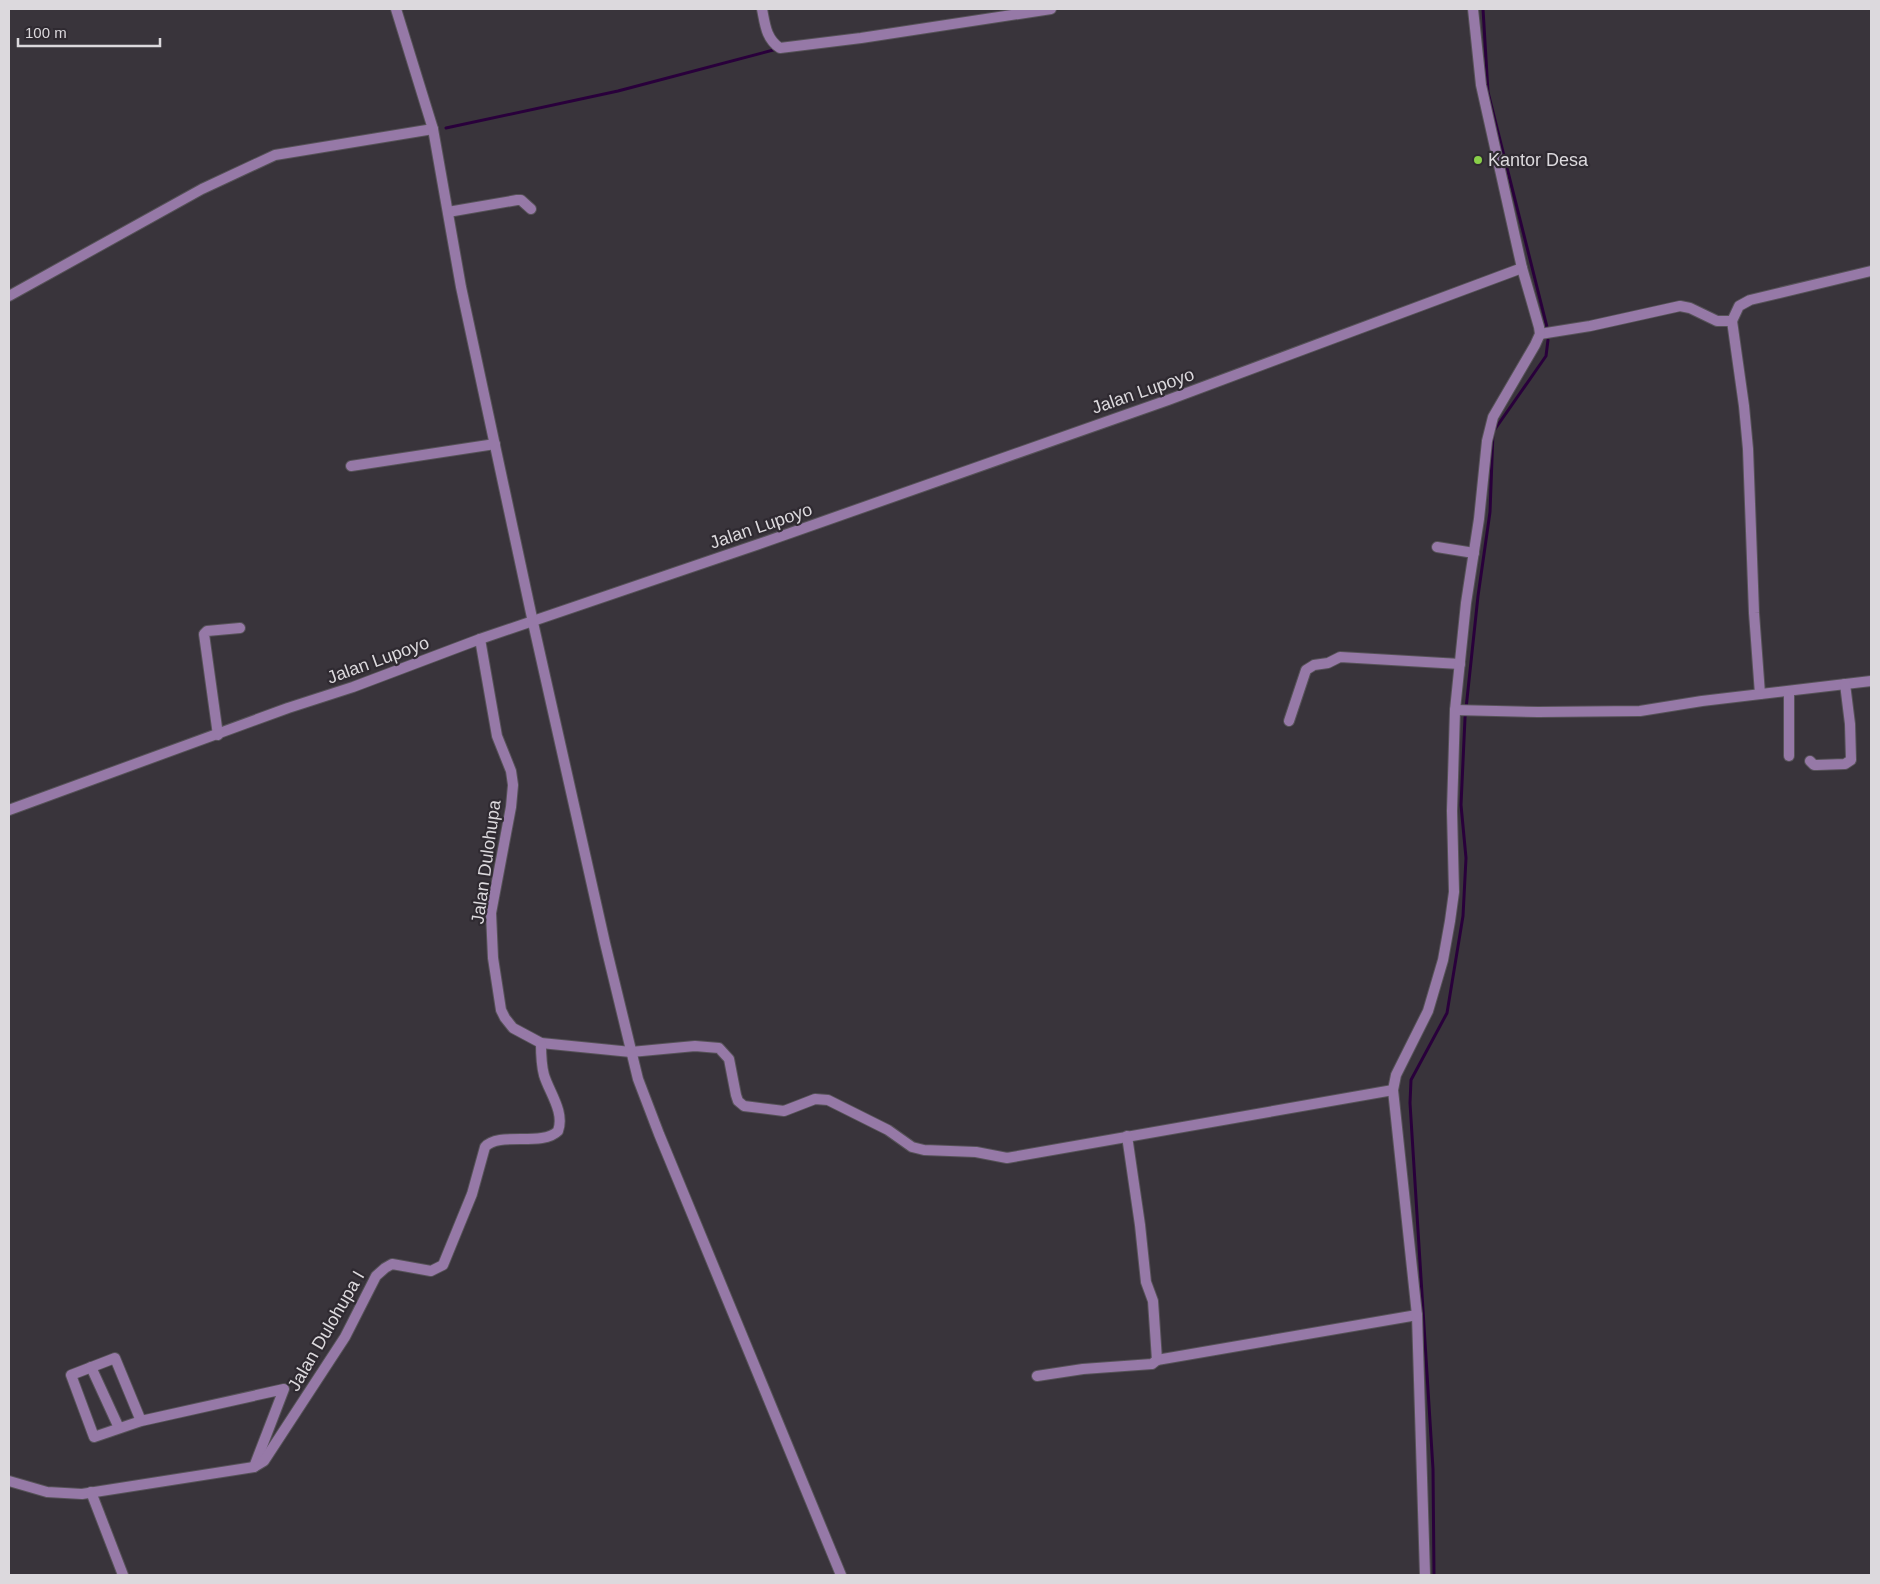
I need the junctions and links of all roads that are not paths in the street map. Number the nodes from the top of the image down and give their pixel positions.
1 (396, 9) edge
2 (762, 9) edge
3 (1051, 9) edge
4 (1472, 9) edge
5 (433, 129) junction
6 (531, 209) dead end
7 (448, 212) junction
8 (1522, 270) junction
9 (1871, 271) edge
10 (9, 296) edge
11 (1732, 321) junction
12 (1540, 334) junction
13 (495, 444) junction
14 (351, 466) dead end
15 (1437, 547) dead end
16 (1469, 552) junction
17 (534, 627) junction
18 (240, 628) dead end
19 (480, 639) junction
20 (1455, 664) junction
21 (1871, 681) edge
22 (1845, 684) junction
23 (1789, 691) junction
24 (1760, 694) junction
25 (1462, 710) junction
26 (1289, 721) dead end
27 (218, 734) junction
28 (1789, 756) dead end
29 (1810, 761) dead end
30 (9, 810) edge
31 (541, 1043) junction
32 (631, 1052) junction
33 (1393, 1090) junction
34 (1128, 1136) junction
35 (1417, 1315) junction
36 (1157, 1360) junction
37 (92, 1367) junction
38 (1037, 1376) dead end
39 (141, 1421) junction
40 (118, 1428) junction
41 (254, 1467) junction
42 (9, 1481) edge
43 (91, 1492) junction
44 (123, 1575) edge
45 (841, 1575) edge
46 (1425, 1575) edge

1 - 5 street
2 - 3 street
4 - 8 street
5 - 7 street
5 - 10 street
6 - 7 street
7 - 13 street
8 - 12 street
8 - 17 street, Jalan Lupoyo
9 - 11 street
11 - 12 street
11 - 24 street
12 - 16 street
13 - 14 street
13 - 17 street
15 - 16 street
16 - 20 street
17 - 19 street, Jalan Lupoyo
17 - 32 street
18 - 27 street
19 - 27 street, Jalan Lupoyo
19 - 31 street, Jalan Dulohupa
20 - 25 street
20 - 26 street
21 - 22 street
22 - 23 street
22 - 29 street
23 - 24 street
23 - 28 street
24 - 25 street
25 - 33 street
27 - 30 street, Jalan Lupoyo
31 - 32 street, Jalan Dulohupa
31 - 41 street, Jalan Dulohupa I
32 - 34 street, Jalan Dulohupa
32 - 45 street
33 - 34 street
33 - 35 street
34 - 36 street
35 - 36 street
35 - 46 street
36 - 38 street
37 - 39 street
37 - 40 street
37 - 40 street
39 - 40 street
39 - 41 street
41 - 43 street
42 - 43 street
43 - 44 street

